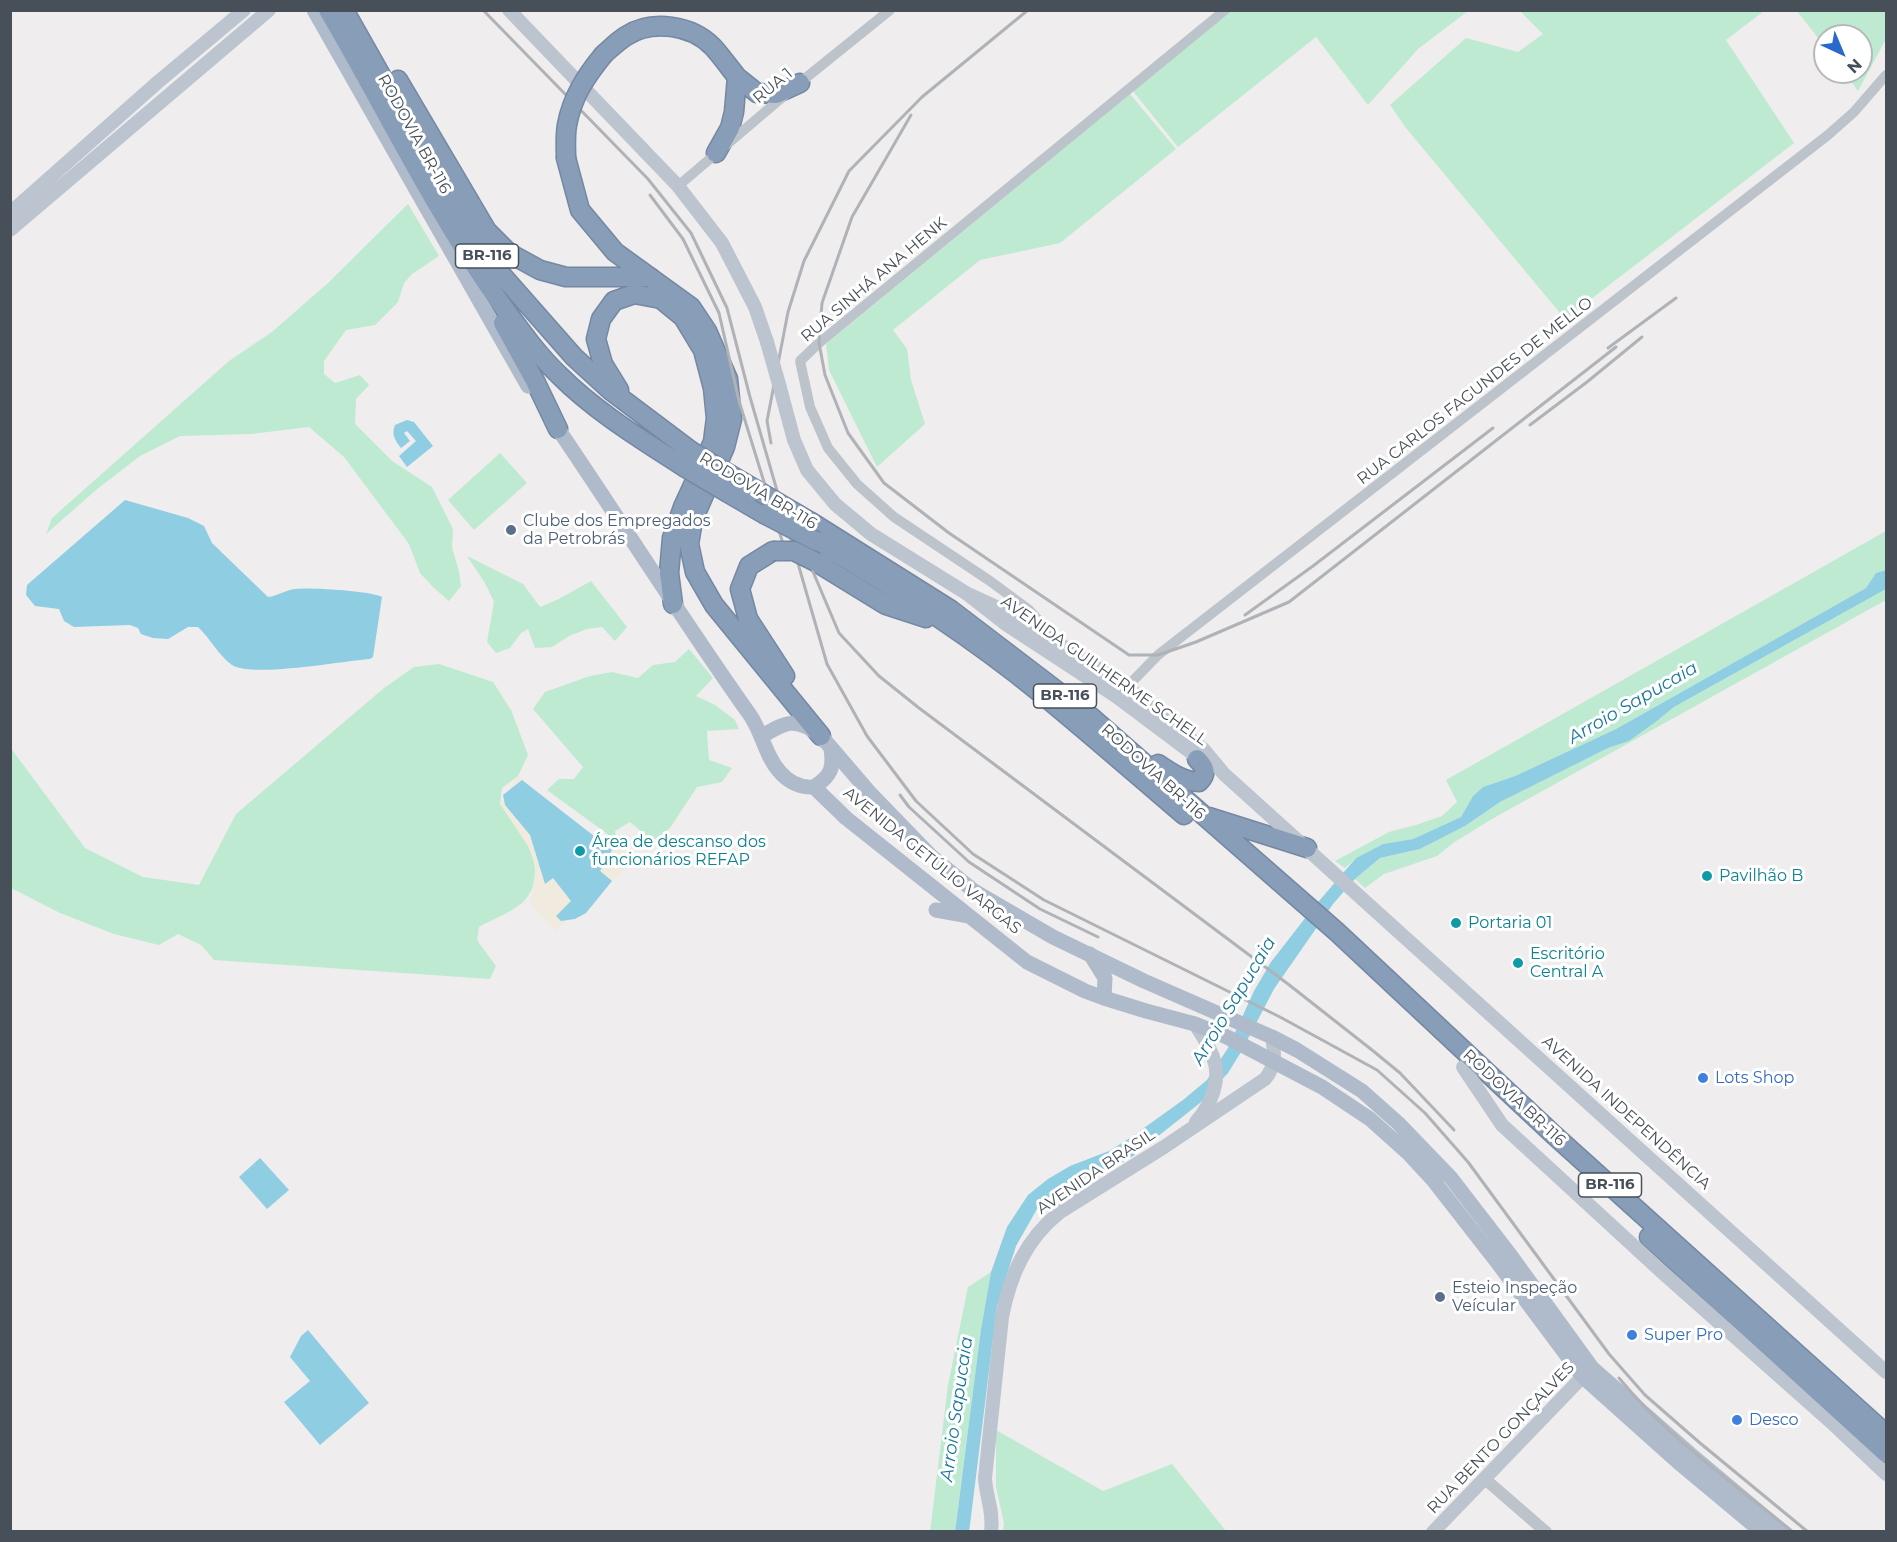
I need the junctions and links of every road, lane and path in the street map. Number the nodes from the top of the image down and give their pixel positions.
1 (244, 10) edge
2 (269, 10) edge
3 (314, 10) edge
4 (328, 10) edge
5 (344, 10) edge
6 (358, 10) edge
7 (509, 10) edge
8 (890, 10) edge
9 (1225, 10) edge
10 (339, 55) junction
11 (1887, 75) edge
12 (366, 76) junction
13 (736, 77) junction
14 (800, 83) junction
15 (717, 153) junction
16 (678, 186) junction
17 (10, 213) edge
18 (10, 230) edge
19 (477, 270) junction
20 (650, 278) junction
21 (653, 422) junction
22 (558, 429) junction
23 (688, 459) junction
24 (674, 604) junction
25 (948, 624) junction
26 (1062, 654) junction
27 (1122, 692) junction
28 (1113, 736) junction
29 (761, 737) junction
30 (826, 742) junction
31 (1197, 759) junction
32 (1224, 774) junction
33 (814, 787) junction
34 (1201, 814) junction
35 (1307, 848) junction
36 (1342, 880) joint
37 (1295, 903) junction
38 (936, 910) dead end
39 (971, 916) junction
40 (1334, 937) junction
41 (1090, 954) junction
42 (1104, 998) junction
43 (1195, 1023) junction
44 (1271, 1036) junction
45 (1274, 1062) junction
46 (1463, 1067) junction
47 (1381, 1107) junction
48 (1370, 1119) junction
49 (1191, 1128) junction
50 (1497, 1250) junction
51 (1887, 1372) edge
52 (1587, 1373) junction
53 (1887, 1434) edge
54 (1887, 1453) edge
55 (1887, 1474) edge
56 (1485, 1479) junction
57 (1761, 1525) edge
58 (991, 1532) edge
59 (1433, 1532) edge
60 (1546, 1532) edge
61 (1783, 1532) edge

1 - 17 main road
2 - 18 main road
3 - 10 main road, AVENIDA GETÚLIO VARGAS
4 - 12 highway, RODOVIA BR-116 / BR-116
5 - 21 highway, RODOVIA BR-116 / BR-116
6 - 20 highway, BR-116
7 - 16 main road, AVENIDA GUILHERME SCHELL
8 - 14 street, RUA 1
9 - 26 street, RUA SINHÁ ANA HENK
10 - 12 highway, BR-116
10 - 22 main road, AVENIDA GETÚLIO VARGAS
11 - 27 street, RUA CARLOS FAGUNDES DE MELLO
12 - 19 highway, RODOVIA BR-116 / BR-116
13 - 14 highway
13 - 15 highway
13 - 20 highway, bridge
14 - 15 street, RUA 1
15 - 16 street, RUA 1
16 - 26 main road, AVENIDA GUILHERME SCHELL, bridge
19 - 22 highway, BR-116
19 - 23 highway, RODOVIA BR-116 / BR-116
20 - 30 highway
21 - 23 highway, RODOVIA BR-116 / BR-116
21 - 24 highway, BR-116
22 - 24 main road, AVENIDA GETÚLIO VARGAS
23 - 25 highway, RODOVIA BR-116 / BR-116, bridge
23 - 28 highway, RODOVIA BR-116 / BR-116, bridge
24 - 29 main road, AVENIDA GETÚLIO VARGAS
25 - 30 highway, BR-116, bridge
25 - 37 highway, RODOVIA BR-116 / BR-116
26 - 27 main road, AVENIDA GUILHERME SCHELL
27 - 31 main road, AVENIDA GUILHERME SCHELL
27 - 32 main road, AVENIDA GUILHERME SCHELL
28 - 31 highway
28 - 34 highway, RODOVIA BR-116 / BR-116
29 - 30 main road
29 - 33 main road, AVENIDA GETÚLIO VARGAS
30 - 33 main road
30 - 41 main road, AVENIDA GETÚLIO VARGAS
31 - 32 main road, AVENIDA GUILHERME SCHELL
32 - 35 main road, AVENIDA GUILHERME SCHELL
33 - 39 main road, AVENIDA GETÚLIO VARGAS
34 - 35 highway, BR-116
34 - 37 highway, RODOVIA BR-116 / BR-116
35 - 36 main road, AVENIDA GUILHERME SCHELL
36 - 51 main road, AVENIDA INDEPENDÊNCIA
37 - 40 highway, RODOVIA BR-116 / BR-116
38 - 39 main road
39 - 42 main road, AVENIDA GETÚLIO VARGAS
40 - 46 highway, RODOVIA BR-116 / BR-116
40 - 53 highway, RODOVIA BR-116 / BR-116
41 - 42 main road
41 - 44 main road, AVENIDA GETÚLIO VARGAS
42 - 43 main road, AVENIDA GETÚLIO VARGAS
43 - 45 main road, AVENIDA GETÚLIO VARGAS
43 - 49 main road, AVENIDA BRASIL
44 - 45 main road
44 - 47 main road, AVENIDA GETÚLIO VARGAS
45 - 48 main road, AVENIDA GETÚLIO VARGAS
45 - 49 main road, AVENIDA BRASIL
46 - 54 highway, RODOVIA BR-116 / BR-116
46 - 55 main road, RODOVIA BR-116
47 - 48 main road
47 - 50 main road, AVENIDA GETÚLIO VARGAS
48 - 50 main road, AVENIDA GETÚLIO VARGAS
49 - 58 main road, AVENIDA BRASIL
50 - 52 main road
52 - 56 main road, RUA BENTO GONÇALVES
52 - 57 main road
56 - 59 main road, RUA BENTO GONÇALVES
56 - 60 street
57 - 61 main road

